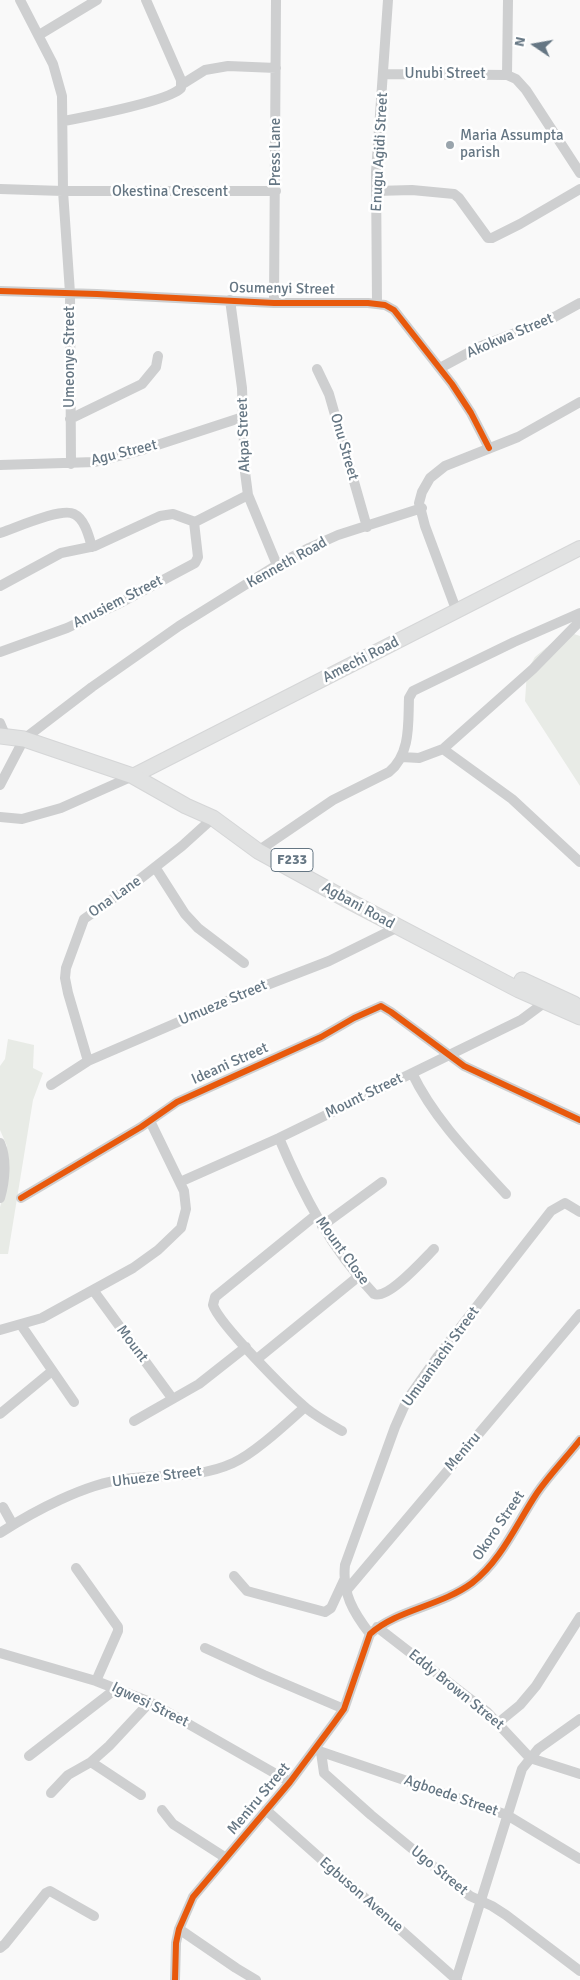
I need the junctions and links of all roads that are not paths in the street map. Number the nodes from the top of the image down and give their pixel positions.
1 (20, 0) edge
2 (97, 0) edge
3 (146, 0) edge
4 (276, 0) edge
5 (388, 0) edge
6 (508, 0) edge
7 (39, 35) junction
8 (276, 68) junction
9 (384, 74) junction
10 (507, 74) junction
11 (181, 85) junction
12 (64, 121) junction
13 (580, 173) edge
14 (0, 189) edge
15 (580, 189) edge
16 (63, 191) junction
17 (276, 191) junction
18 (376, 191) junction
19 (0, 292) edge
20 (70, 293) junction
21 (230, 300) junction
22 (274, 303) junction
23 (580, 303) edge
24 (376, 304) junction
25 (158, 356) dead end
26 (440, 368) junction
27 (317, 369) dead end
28 (580, 402) edge
29 (243, 417) junction
30 (70, 419) junction
31 (489, 448) junction
32 (71, 464) junction
33 (0, 465) edge
34 (248, 495) junction
35 (422, 508) junction
36 (194, 522) junction
37 (367, 527) junction
38 (0, 533) edge
39 (92, 547) junction
40 (580, 548) edge
41 (277, 565) junction
42 (0, 586) edge
43 (457, 612) junction
44 (580, 613) edge
45 (580, 621) edge
46 (0, 652) edge
47 (1, 729) edge
48 (26, 738) junction
49 (443, 749) junction
50 (402, 757) junction
51 (137, 774) junction
52 (0, 785) edge
53 (0, 817) edge
54 (213, 818) junction
55 (262, 848) junction
56 (580, 862) edge
57 (155, 868) junction
58 (398, 927) junction
59 (244, 963) dead end
60 (550, 999) junction
61 (580, 1007) edge
62 (580, 1017) edge
63 (451, 1055) junction
64 (88, 1061) junction
65 (412, 1073) junction
66 (51, 1085) dead end
67 (580, 1120) edge
68 (150, 1121) junction
69 (279, 1138) junction
70 (1, 1144) edge
71 (180, 1182) junction
72 (382, 1182) dead end
73 (506, 1194) dead end
74 (0, 1198) edge
75 (21, 1198) dead end
76 (580, 1212) edge
77 (316, 1215) junction
78 (322, 1226) junction
79 (434, 1249) dead end
80 (359, 1276) junction
81 (93, 1290) junction
82 (580, 1314) edge
83 (21, 1325) junction
84 (0, 1330) edge
85 (246, 1348) junction
86 (257, 1359) junction
87 (52, 1371) junction
88 (172, 1398) junction
89 (74, 1402) dead end
90 (305, 1407) junction
91 (0, 1414) edge
92 (134, 1421) dead end
93 (342, 1431) dead end
94 (580, 1440) edge
95 (2, 1507) dead end
96 (13, 1525) junction
97 (0, 1533) edge
98 (76, 1568) dead end
99 (234, 1576) dead end
100 (344, 1579) junction
101 (346, 1591) junction
102 (580, 1617) edge
103 (373, 1631) junction
104 (205, 1648) dead end
105 (0, 1652) edge
106 (96, 1680) junction
107 (118, 1688) junction
108 (150, 1702) junction
109 (344, 1709) junction
110 (580, 1719) edge
111 (498, 1723) junction
112 (318, 1751) junction
113 (533, 1755) junction
114 (30, 1756) dead end
115 (91, 1762) junction
116 (580, 1774) edge
117 (290, 1782) junction
118 (51, 1793) dead end
119 (141, 1794) dead end
120 (162, 1810) dead end
121 (266, 1810) junction
122 (507, 1814) junction
123 (226, 1858) junction
124 (580, 1859) edge
125 (480, 1901) junction
126 (94, 1916) dead end
127 (179, 1929) junction
128 (0, 1948) edge
129 (580, 1971) edge
130 (176, 1980) edge
131 (256, 1980) edge
132 (456, 1980) edge

1 - 7 street, Umeonye Street
2 - 7 street
3 - 11 street
4 - 8 street, Press Lane
5 - 9 street, Enugu Agidi Street
6 - 10 street, Unubi Street
7 - 12 street, Umeonye Street
8 - 11 street
8 - 17 street, Press Lane
9 - 10 street, Unubi Street
9 - 18 street, Enugu Agidi Street
10 - 13 street, Unubi Street
11 - 12 street
12 - 16 street, Umeonye Street
14 - 16 street, Okestina Crescent
15 - 18 street
16 - 17 street, Okestina Crescent
16 - 20 street, Umeonye Street
17 - 22 street, Press Lane
18 - 24 street, Enugu Agidi Street
19 - 20 street, Osumenyi Street
20 - 21 street, Osumenyi Street
20 - 30 street, Umeonye Street
21 - 22 street, Osumenyi Street
21 - 29 street, Akpa Street
22 - 24 street, Osumenyi Street
23 - 26 street, Akokwa Street
24 - 26 street, Osumenyi Street
25 - 30 street
26 - 31 street, Osumenyi Street
27 - 37 street, Onu Street
28 - 31 street
29 - 32 street, Agu Street
29 - 34 street, Akpa Street
30 - 32 street, Umeonye Street
31 - 35 street
32 - 33 street, Agu Street
34 - 36 street
34 - 41 street, Akpa Street
35 - 37 street, Kenneth Road
35 - 43 street
36 - 39 street
36 - 46 street, Anusiem Street
37 - 41 street, Kenneth Road
38 - 39 street
39 - 42 street
40 - 43 main road, Amechi Road
41 - 48 street, Kenneth Road
43 - 51 main road, Amechi Road
44 - 50 street
45 - 49 street
47 - 48 main road, Agbani Road / F233
48 - 51 main road, Agbani Road / F233
48 - 52 street
49 - 50 street
49 - 56 street
50 - 55 street
51 - 53 street
51 - 54 main road, Agbani Road / F233
51 - 55 main road, Agbani Road / F233
54 - 55 main road, Agbani Road / F233
54 - 57 street, Ona Lane
55 - 58 main road, Agbani Road / F233
55 - 60 main road, Agbani Road / F233
57 - 59 street
57 - 64 street, Ona Lane
58 - 60 main road, Agbani Road / F233
58 - 64 street, Umueze Street
60 - 61 main road, Agbani Road / F233
60 - 62 main road, Agbani Road / F233
60 - 63 street, Mount Street
63 - 65 street, Mount Street
63 - 67 street
63 - 68 street, Ideani Street
64 - 66 street, Umueze Street
65 - 69 street, Mount Street
65 - 73 street
68 - 71 street
68 - 75 street, Ideani Street
69 - 71 street, Mount Street
69 - 77 street, Mount Close
70 - 74 street
71 - 81 street
72 - 78 street
76 - 100 street, Umuaniachi Street
77 - 78 street, Mount Close
77 - 85 street
78 - 80 street, Mount Close
79 - 80 street, Mount Close
80 - 86 street
81 - 83 street
81 - 88 street, Mount
82 - 101 street, Meniru
83 - 84 street
83 - 87 street
85 - 86 street
85 - 88 street
86 - 90 street
87 - 89 street
87 - 91 street
88 - 92 street
90 - 93 street
90 - 96 street, Uhueze Street
94 - 103 street, Okoro Street
95 - 96 street
96 - 97 street, Uhueze Street
98 - 106 street
99 - 100 street
100 - 101 street, Umuaniachi Street
101 - 103 street, Umuaniachi Street
102 - 111 street
103 - 109 street, Meniru Street
103 - 111 street, Eddy Brown Street
104 - 109 street
105 - 106 street, Igwesi Street
106 - 107 street, Igwesi Street
107 - 108 street, Igwesi Street
107 - 114 street
108 - 115 street
108 - 117 street, Igwesi Street
109 - 112 street, Meniru Street
110 - 113 street
111 - 113 street, Eddy Brown Street
112 - 117 street, Meniru Street
112 - 122 street, Agboede Street
112 - 125 street, Ugo Street
113 - 116 street, Eddy Brown Street
113 - 122 street
115 - 118 street
115 - 119 street
117 - 121 street, Meniru Street
120 - 123 street
121 - 123 street, Meniru Street
121 - 132 street, Egbuson Avenue
122 - 124 street, Agboede Street
122 - 125 street
123 - 127 street, Meniru Street
125 - 129 street, Ugo Street
125 - 132 street
126 - 128 street
127 - 130 street, Meniru Street
127 - 131 street

